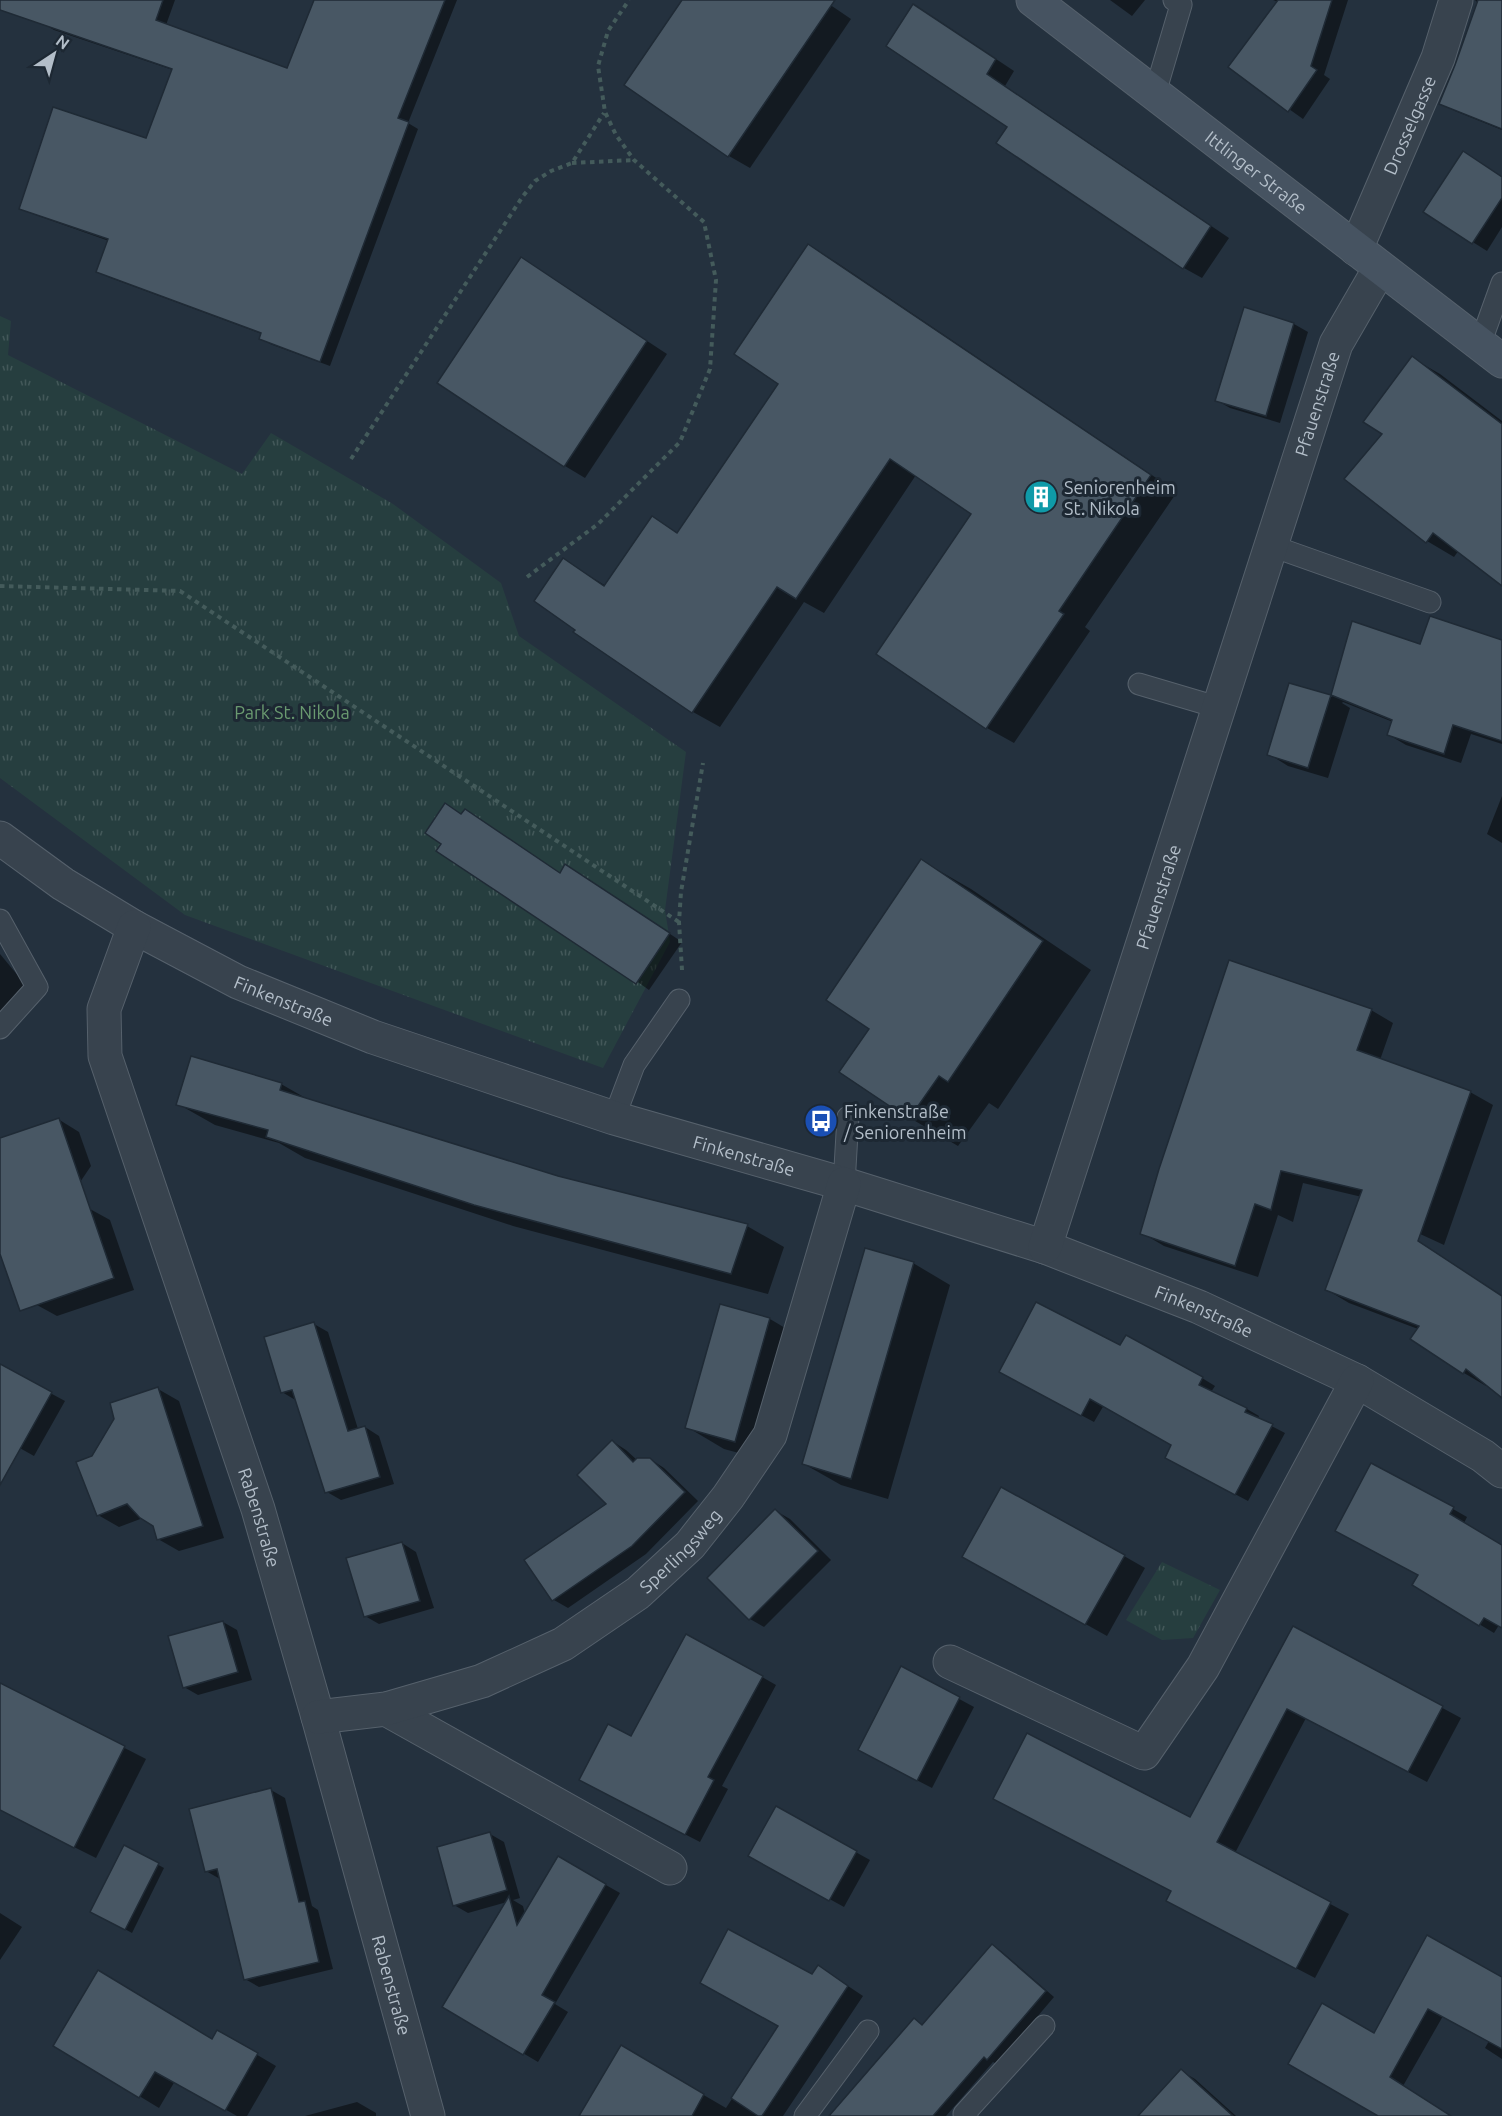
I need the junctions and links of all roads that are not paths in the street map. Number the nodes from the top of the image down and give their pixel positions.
1 (1034, 0) edge
2 (1174, 0) edge
3 (1456, 0) edge
4 (1155, 93) junction
5 (1368, 258) junction
6 (1502, 283) edge
7 (1491, 352) edge
8 (1272, 546) junction
9 (1430, 602) dead end
10 (1138, 684) dead end
11 (1220, 708) junction
12 (1, 842) edge
13 (0, 920) edge
14 (134, 927) junction
15 (679, 1000) road end
16 (0, 1028) edge
17 (848, 1117) dead end
18 (614, 1118) junction
19 (844, 1184) junction
20 (1045, 1247) junction
21 (1357, 1381) junction
22 (1502, 1471) edge
23 (950, 1662) dead end
24 (386, 1709) junction
25 (318, 1717) junction
26 (670, 1868) dead end
27 (1044, 2026) dead end
28 (868, 2031) dead end
29 (428, 2116) edge
30 (805, 2116) edge
31 (967, 2116) edge

1 - 4 street, Ittlinger Straße
2 - 4 lane
3 - 5 street, Drosselgasse
4 - 5 street, Ittlinger Straße
5 - 7 street, Ittlinger Straße
5 - 8 street, Pfauenstraße
6 - 7 lane, Ittlinger Straße
8 - 9 lane
8 - 11 street, Pfauenstraße
10 - 11 lane
11 - 20 street, Pfauenstraße
12 - 14 street, Finkenstraße
13 - 16 lane
14 - 18 street, Finkenstraße
14 - 25 street, Rabenstraße
15 - 18 lane
17 - 19 lane
18 - 19 street, Finkenstraße
19 - 20 street, Finkenstraße
19 - 24 street, Sperlingsweg
20 - 21 street, Finkenstraße
21 - 22 street, Finkenstraße
21 - 23 street
24 - 25 street, Sperlingsweg
24 - 26 street
25 - 29 street, Rabenstraße
27 - 31 lane
28 - 30 lane

